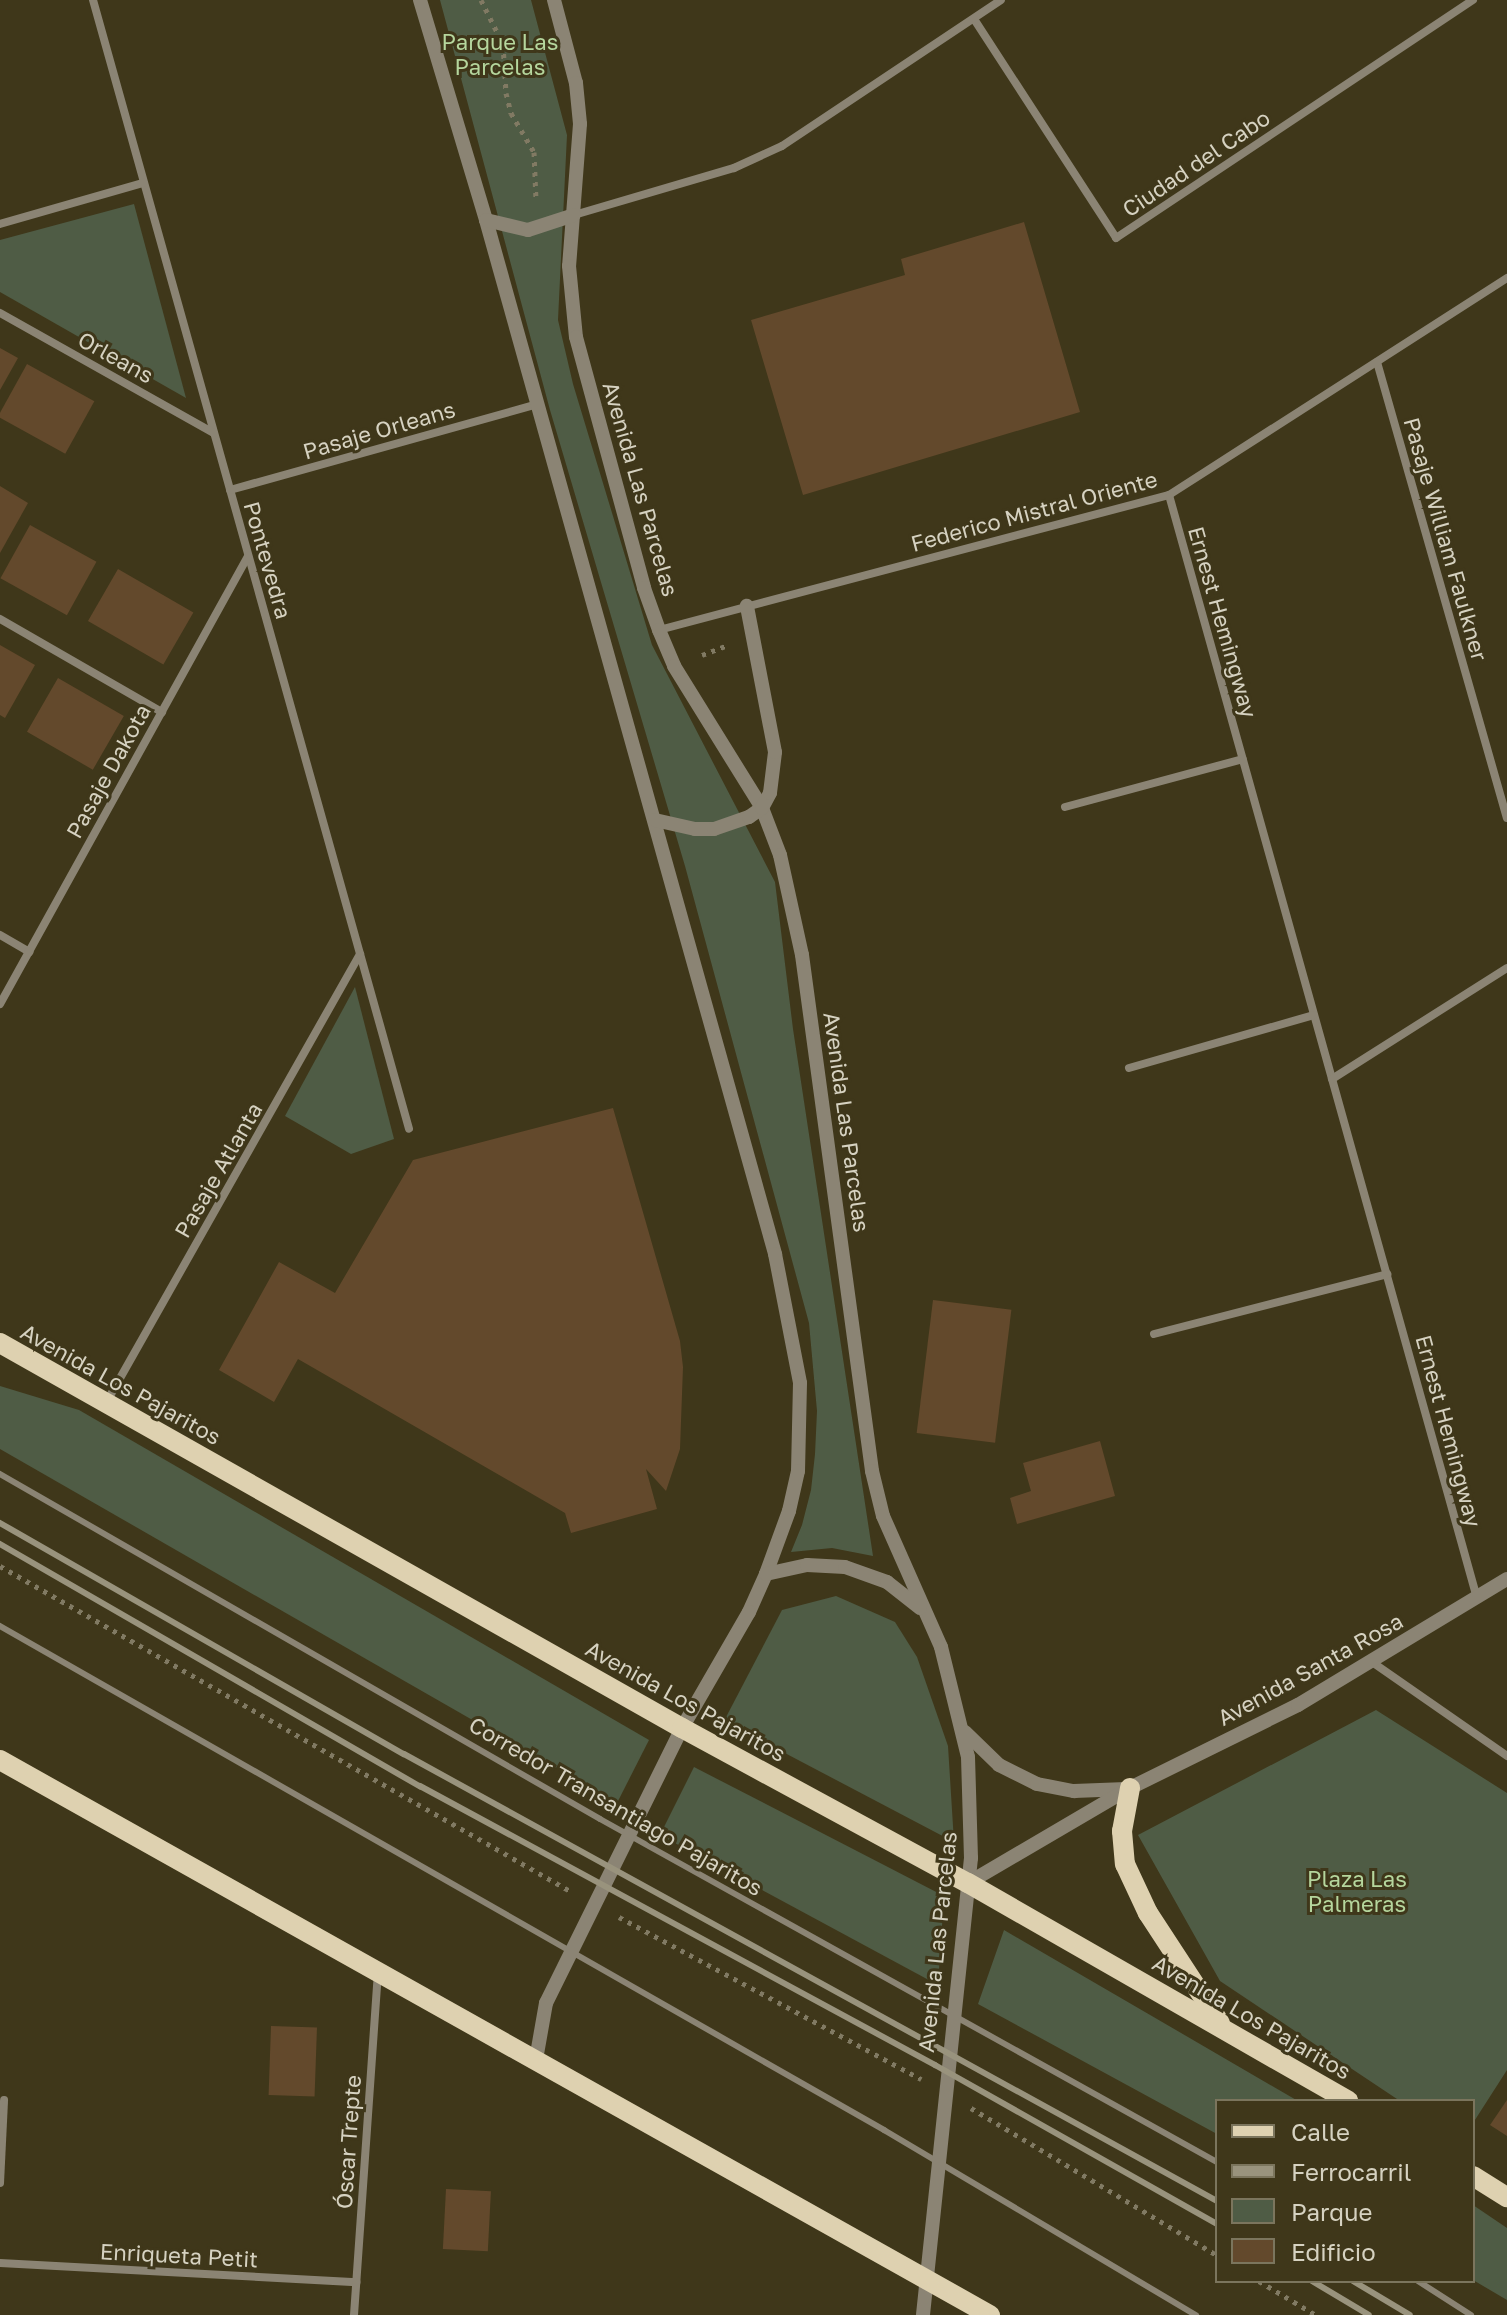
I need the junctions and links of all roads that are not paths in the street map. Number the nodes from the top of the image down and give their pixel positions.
1 (93, 0) edge
2 (420, 0) edge
3 (554, 0) edge
4 (1001, 0) edge
5 (1473, 0) edge
6 (974, 19) junction
7 (143, 183) junction
8 (574, 215) junction
9 (486, 220) junction
10 (0, 224) edge
11 (1507, 278) edge
12 (0, 313) edge
13 (1377, 362) junction
14 (538, 404) junction
15 (214, 433) junction
16 (230, 490) junction
17 (1169, 495) junction
18 (248, 556) junction
19 (747, 606) junction
20 (0, 619) edge
21 (659, 630) junction
22 (162, 712) junction
23 (1243, 759) junction
24 (1065, 807) dead end
25 (762, 808) junction
26 (1507, 818) edge
27 (655, 820) junction
28 (0, 935) edge
29 (29, 952) junction
30 (360, 954) junction
31 (1507, 968) edge
32 (0, 1004) edge
33 (1314, 1015) junction
34 (1129, 1068) dead end
35 (1332, 1079) junction
36 (409, 1129) dead end
37 (1387, 1274) junction
38 (1154, 1334) dead end
39 (0, 1343) edge
40 (106, 1403) junction
41 (0, 1474) edge
42 (766, 1574) junction
43 (1507, 1579) edge
44 (1477, 1598) junction
45 (924, 1611) junction
46 (0, 1626) edge
47 (1372, 1662) junction
48 (682, 1728) junction
49 (964, 1731) junction
50 (1507, 1756) edge
51 (0, 1760) edge
52 (1130, 1788) junction
53 (628, 1835) junction
54 (968, 1883) junction
55 (570, 1951) junction
56 (378, 1971) junction
57 (952, 2014) junction
58 (1222, 2026) junction
59 (536, 2060) junction
60 (1345, 2099) edge
61 (4, 2100) dead end
62 (937, 2161) junction
63 (1215, 2161) edge
64 (1475, 2177) edge
65 (0, 2183) edge
66 (1507, 2197) edge
67 (0, 2263) edge
68 (926, 2279) junction
69 (356, 2282) junction
70 (1421, 2283) edge
71 (354, 2315) edge
72 (923, 2315) edge
73 (990, 2315) edge
74 (1196, 2315) edge
75 (1471, 2315) edge

1 - 7 street, Pontevedra
2 - 9 street
3 - 8 street, Avenida Las Parcelas
4 - 6 street
5 - 6 street, Ciudad del Cabo
6 - 8 street
7 - 10 street
7 - 15 street, Pontevedra
8 - 9 street
8 - 21 street, Avenida Las Parcelas
9 - 14 street
11 - 13 street, Federico Mistral Oriente
12 - 15 street, Orleans
13 - 17 street, Federico Mistral Oriente
13 - 26 street, Pasaje William Faulkner
14 - 16 street, Pasaje Orleans
14 - 27 street
15 - 16 street, Pontevedra
16 - 18 street, Pontevedra
17 - 19 street, Federico Mistral Oriente
17 - 23 street, Ernest Hemingway
18 - 22 street, Pasaje Dakota
18 - 30 street, Pontevedra
19 - 21 street, Federico Mistral Oriente
19 - 25 street
20 - 22 street
21 - 25 street, Avenida Las Parcelas
22 - 29 street, Pasaje Dakota
23 - 24 street
23 - 33 street, Ernest Hemingway
25 - 27 street
25 - 45 street, Avenida Las Parcelas
27 - 42 street
28 - 29 street
29 - 32 street, Pasaje Dakota
30 - 36 street, Pontevedra
30 - 40 street, Pasaje Atlanta
31 - 35 street
33 - 34 street
33 - 35 street, Ernest Hemingway
35 - 37 street, Ernest Hemingway
37 - 38 street
37 - 44 street, Ernest Hemingway
39 - 40 main road, Avenida Los Pajaritos
40 - 48 main road, Avenida Los Pajaritos
41 - 53 lane, Corredor Transantiago Pajaritos
42 - 45 street
42 - 48 street
43 - 44 street, Avenida Santa Rosa
44 - 47 street, Avenida Santa Rosa
45 - 49 street, Avenida Las Parcelas
46 - 55 lane
47 - 50 street
47 - 52 street, Avenida Santa Rosa
48 - 53 street
48 - 54 main road, Avenida Los Pajaritos
49 - 52 street, Avenida Santa Rosa
49 - 54 street, Avenida Las Parcelas
51 - 56 main road
52 - 54 street, Avenida Santa Rosa
52 - 58 main road
53 - 55 street
53 - 57 lane, Corredor Transantiago Pajaritos
54 - 57 street, Avenida Las Parcelas
54 - 58 main road, Avenida Los Pajaritos
55 - 59 street
55 - 62 lane
56 - 59 main road
56 - 69 street, Óscar Trepte
57 - 62 street, Avenida Las Parcelas
57 - 63 lane, Corredor Transantiago Pajaritos
58 - 60 main road, Avenida Los Pajaritos
59 - 68 main road
61 - 65 street
62 - 68 street, Avenida Las Parcelas
62 - 74 lane
64 - 66 main road
67 - 69 street, Enriqueta Petit
68 - 72 street, Avenida Las Parcelas
68 - 73 main road
69 - 71 street, Óscar Trepte
70 - 75 lane

